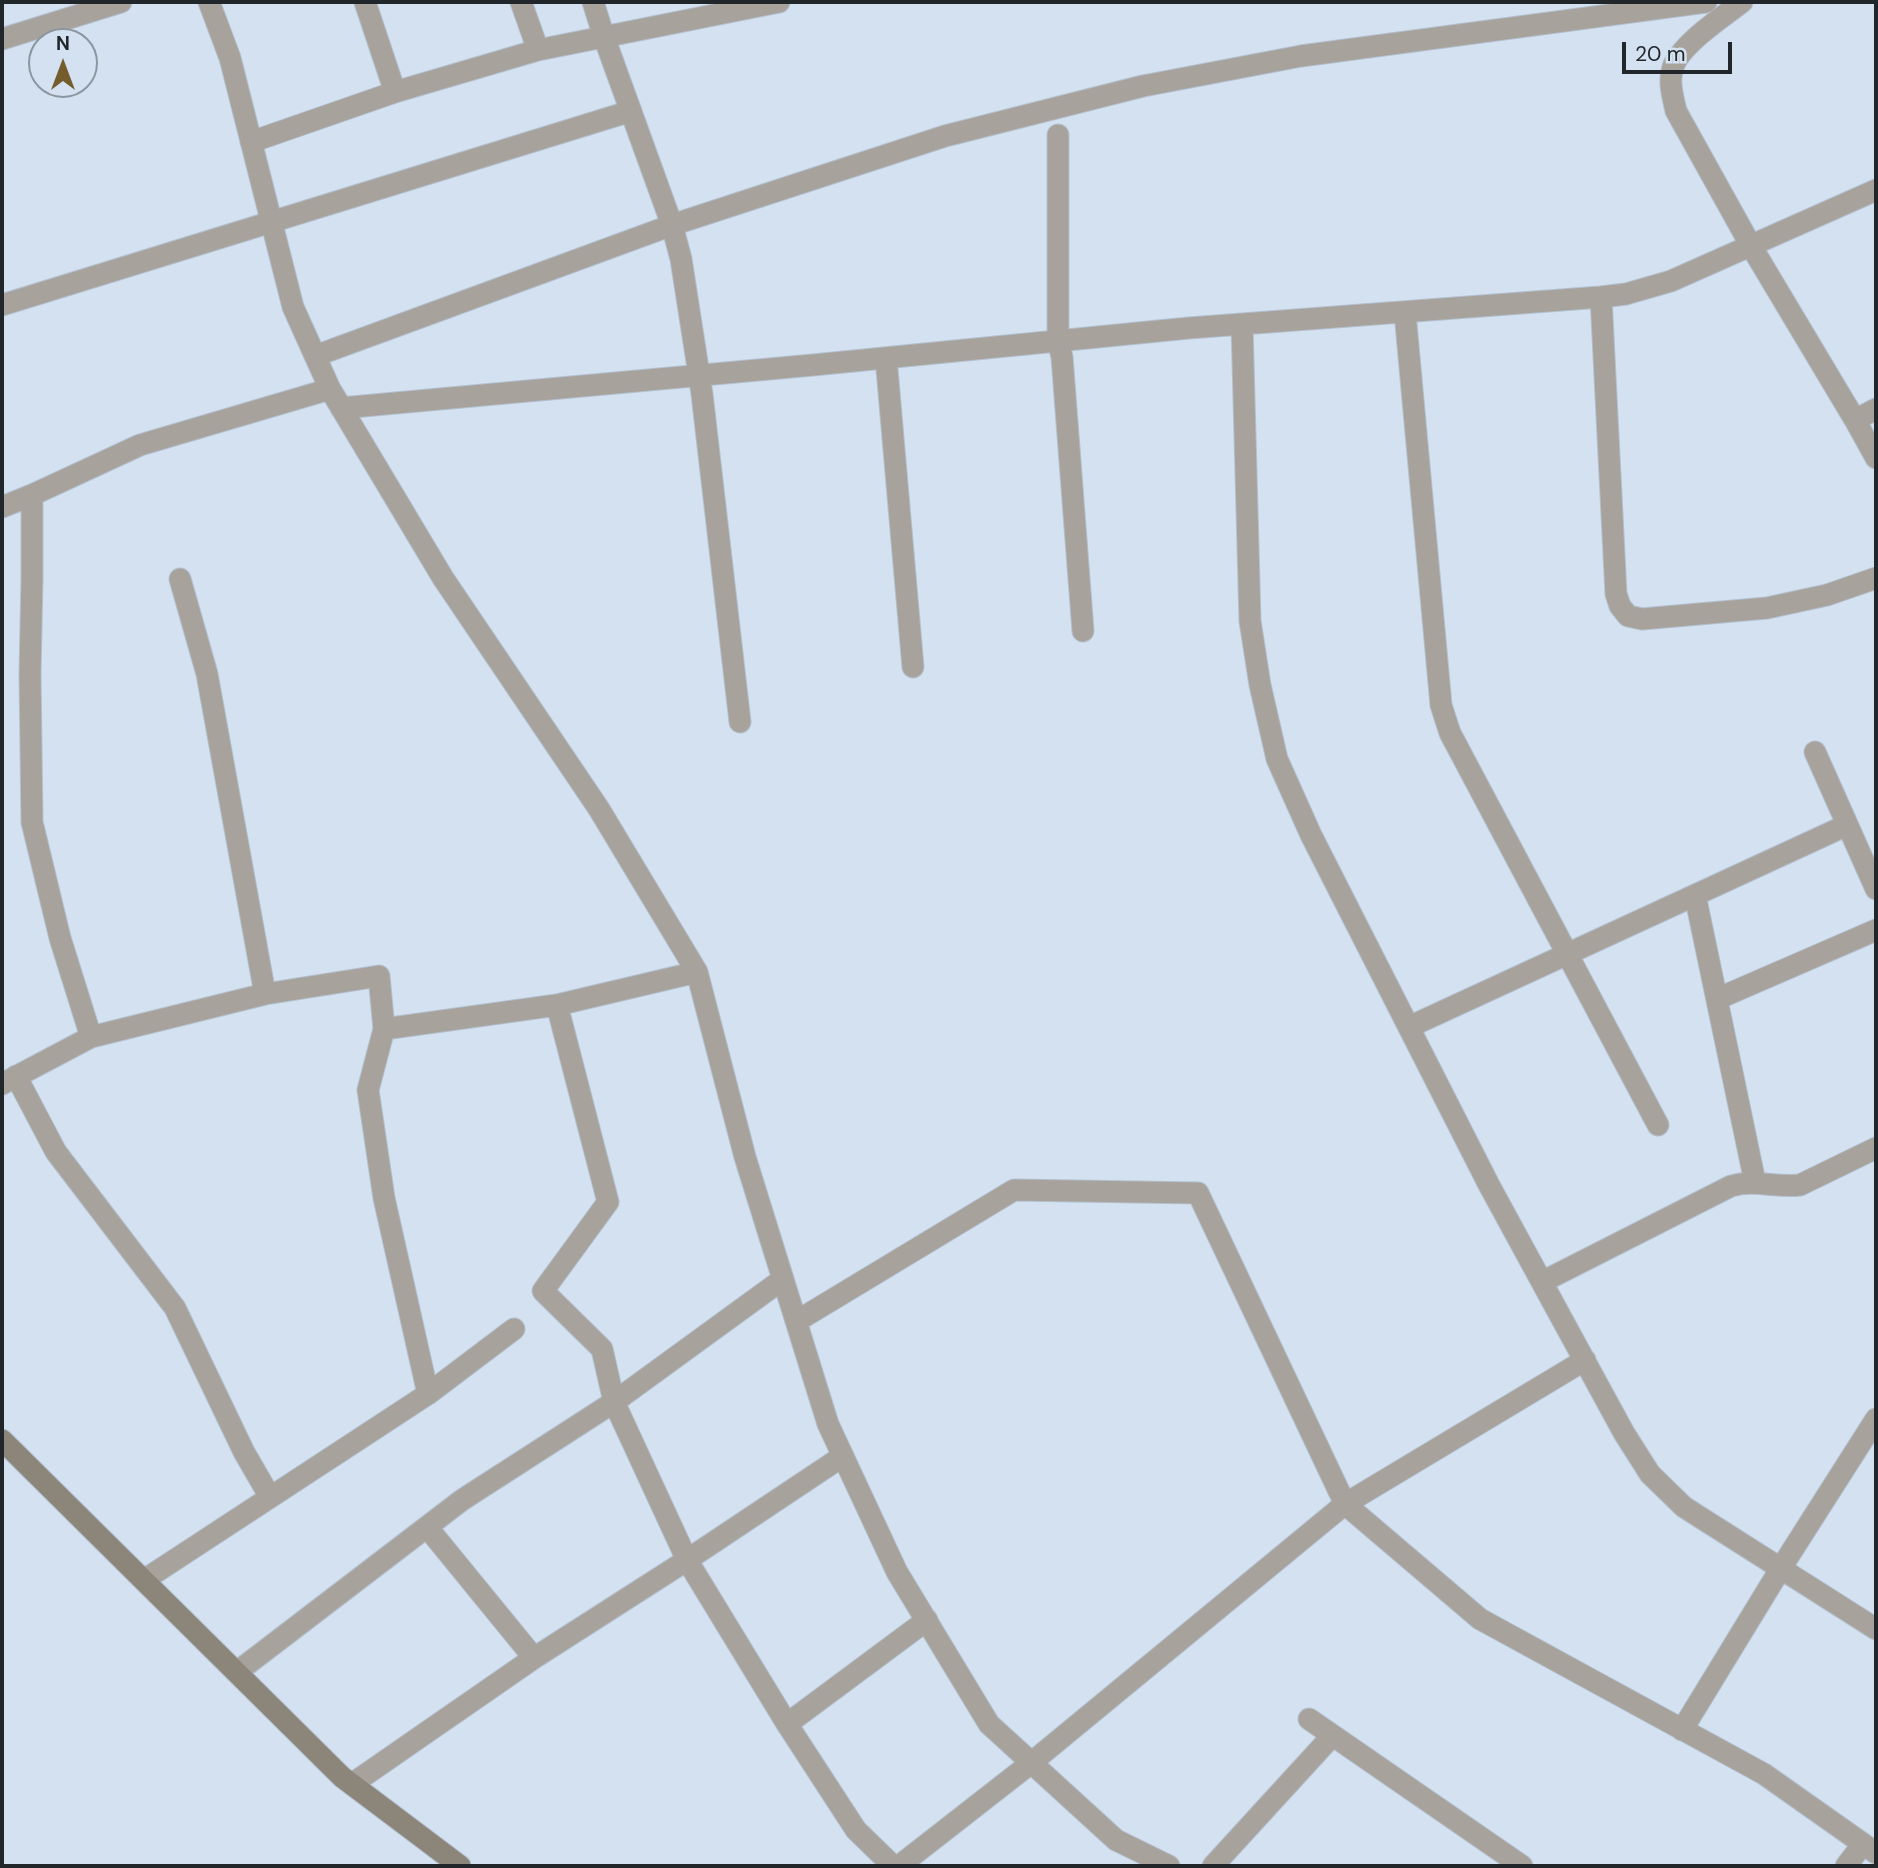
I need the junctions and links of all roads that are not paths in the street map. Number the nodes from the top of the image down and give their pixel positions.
1 (121, 2) edge
2 (209, 2) edge
3 (365, 2) edge
4 (521, 2) edge
5 (593, 2) edge
6 (779, 2) edge
7 (1706, 2) edge
8 (1742, 2) edge
9 (604, 37) junction
10 (2, 39) edge
11 (538, 50) junction
12 (395, 92) junction
13 (631, 111) junction
14 (1058, 135) dead end
15 (251, 142) junction
16 (1876, 190) edge
17 (272, 223) junction
18 (672, 225) junction
19 (1751, 246) junction
20 (1601, 297) junction
21 (2, 305) edge
22 (1405, 313) junction
23 (1242, 325) junction
24 (1058, 341) junction
25 (315, 356) junction
26 (886, 358) junction
27 (700, 375) junction
28 (335, 399) junction
29 (1876, 409) edge
30 (1855, 420) junction
31 (1876, 458) edge
32 (33, 495) junction
33 (2, 507) edge
34 (1876, 578) edge
35 (180, 579) dead end
36 (1083, 631) dead end
37 (914, 667) dead end
38 (740, 722) dead end
39 (1815, 752) dead end
40 (1847, 825) junction
41 (1876, 889) edge
42 (1695, 895) junction
43 (1876, 930) edge
44 (1567, 955) junction
45 (697, 972) junction
46 (265, 994) junction
47 (1717, 999) junction
48 (557, 1005) junction
49 (1409, 1027) junction
50 (384, 1029) junction
51 (91, 1037) junction
52 (9, 1080) edge
53 (1658, 1125) dead end
54 (1876, 1148) edge
55 (1755, 1182) junction
56 (783, 1279) junction
57 (1542, 1282) junction
58 (797, 1321) junction
59 (514, 1329) dead end
60 (1585, 1360) junction
61 (428, 1394) junction
62 (614, 1402) junction
63 (1876, 1419) edge
64 (2, 1440) edge
65 (843, 1456) junction
66 (270, 1497) junction
67 (1345, 1504) junction
68 (427, 1527) junction
69 (687, 1560) junction
70 (1781, 1568) junction
71 (144, 1580) junction
72 (927, 1620) junction
73 (1876, 1629) edge
74 (534, 1658) junction
75 (237, 1672) junction
76 (1309, 1719) dead end
77 (787, 1724) junction
78 (1682, 1730) junction
79 (1332, 1736) junction
80 (1031, 1763) junction
81 (352, 1784) junction
82 (1870, 1849) edge
83 (1507, 1862) edge
84 (460, 1866) edge
85 (893, 1866) edge
86 (899, 1866) edge
87 (1169, 1866) edge
88 (1213, 1866) edge
89 (1846, 1866) edge

1 - 10 street
2 - 15 street
3 - 12 street
4 - 11 street
5 - 9 street
6 - 9 street
7 - 18 street
8 - 19 street
9 - 11 street
9 - 13 street
11 - 12 street
12 - 15 street
13 - 17 street
13 - 18 street
14 - 24 street
15 - 17 street
16 - 19 street
17 - 21 street
17 - 25 street
18 - 25 street
18 - 27 street
19 - 20 street
19 - 30 street
20 - 22 street
20 - 34 street
22 - 23 street
22 - 44 street
23 - 24 street
23 - 49 street
24 - 26 street
24 - 36 street
25 - 28 street
26 - 27 street
26 - 37 street
27 - 28 street
27 - 38 street
28 - 32 street
28 - 45 street
29 - 30 street
30 - 31 street
32 - 33 street
32 - 51 street
35 - 46 street
39 - 40 street
40 - 41 street
40 - 42 street
42 - 44 street
42 - 47 street
43 - 47 street
44 - 49 street
44 - 53 street
45 - 48 street
45 - 56 street
46 - 50 street
46 - 51 street
47 - 55 street
48 - 50 street
48 - 62 street
49 - 57 street
50 - 61 street
51 - 52 street
52 - 66 street
54 - 55 street
55 - 57 street
56 - 58 street
56 - 62 street
57 - 60 street
58 - 65 street
58 - 67 street
59 - 61 street
60 - 67 street
60 - 70 street
61 - 66 street
62 - 68 street
62 - 69 street
63 - 70 street
64 - 71 main road
65 - 69 street
65 - 72 street
66 - 71 street
67 - 78 street
67 - 80 street
68 - 74 street
68 - 75 street
69 - 74 street
69 - 77 street
70 - 73 street
70 - 78 street
71 - 75 main road
72 - 77 street
72 - 80 street
74 - 81 street
75 - 81 main road
76 - 79 street
77 - 85 street
78 - 82 street
79 - 83 street
79 - 88 street
80 - 86 street
80 - 87 street
81 - 84 main road
82 - 89 street

